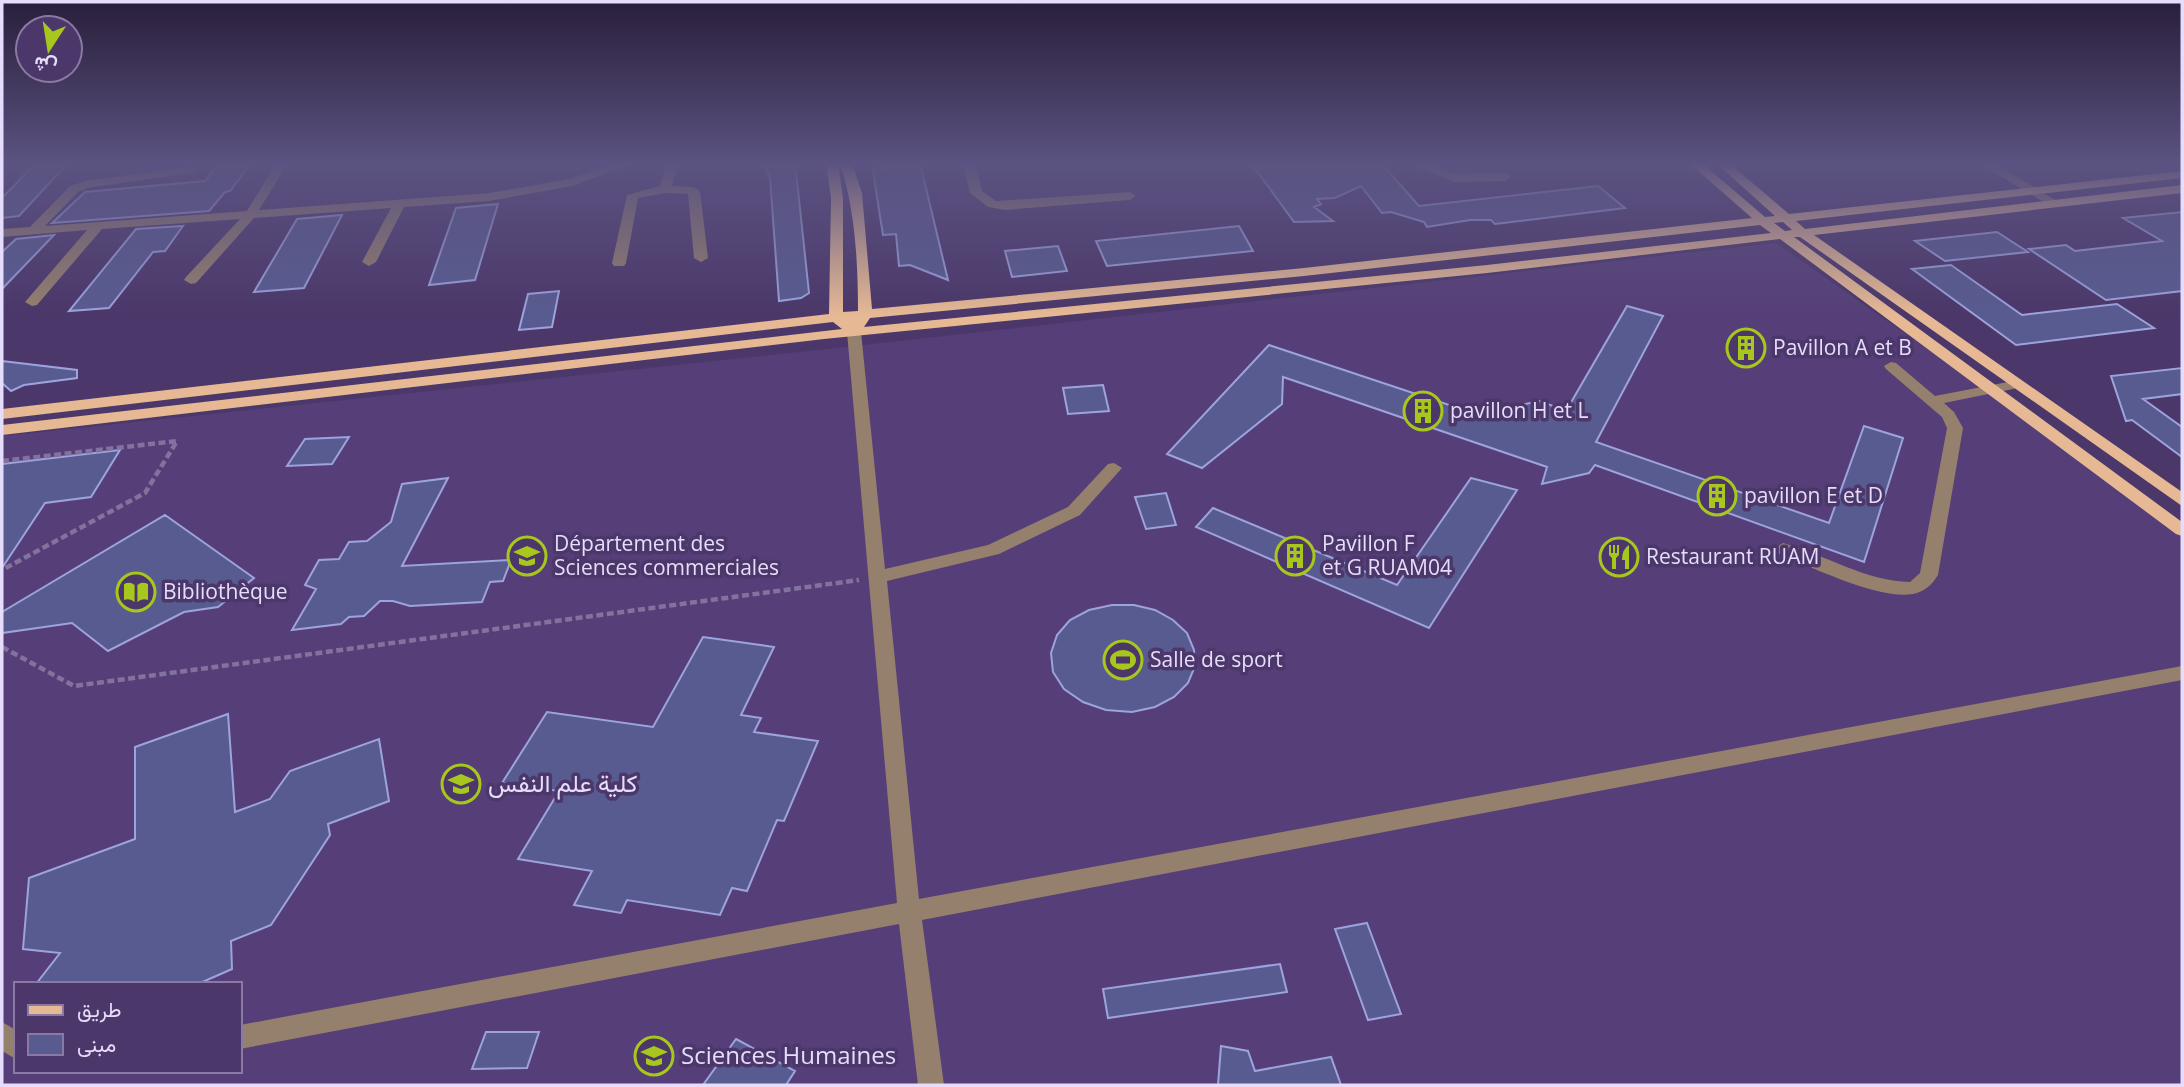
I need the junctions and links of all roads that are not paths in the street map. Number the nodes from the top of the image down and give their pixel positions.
1 (50, 214) edge
2 (251, 214) junction
3 (254, 214) edge
4 (394, 214) edge
5 (629, 214) edge
6 (696, 214) edge
7 (837, 214) edge
8 (858, 214) edge
9 (1754, 214) edge
10 (1778, 214) edge
11 (1833, 214) edge
12 (1974, 214) edge
13 (1784, 219) junction
14 (1763, 221) junction
15 (97, 227) junction
16 (33, 231) junction
17 (2, 233) edge
18 (1804, 234) junction
19 (1782, 236) junction
20 (701, 258) dead end
21 (369, 262) dead end
22 (619, 263) dead end
23 (191, 280) dead end
24 (32, 302) dead end
25 (865, 314) junction
26 (836, 317) junction
27 (854, 332) junction
28 (1891, 366) dead end
29 (2018, 384) junction
30 (1994, 388) junction
31 (1931, 401) junction
32 (2, 414) edge
33 (2, 430) edge
34 (1114, 468) dead end
35 (2182, 500) edge
36 (2182, 530) edge
37 (1783, 549) dead end
38 (877, 577) junction
39 (2182, 673) edge
40 (909, 912) junction
41 (242, 1037) edge
42 (931, 1085) edge

1 - 16 street
2 - 3 street
2 - 15 street
2 - 23 street
4 - 21 street
5 - 22 street
6 - 20 street
7 - 26 main road
8 - 25 main road
9 - 14 main road
10 - 13 main road
11 - 13 main road
12 - 18 main road
13 - 14 main road
13 - 18 main road
14 - 19 main road
14 - 25 main road
15 - 16 street
15 - 24 street
16 - 17 street
18 - 19 main road
18 - 29 main road
19 - 27 main road
19 - 30 main road
25 - 26 main road
25 - 27 main road
26 - 27 main road
26 - 32 main road
27 - 33 main road
27 - 38 street
28 - 31 street
29 - 30 street
29 - 35 main road
30 - 31 street
30 - 36 main road
31 - 37 street
34 - 38 street
38 - 40 street
39 - 40 street
40 - 41 street
40 - 42 street

